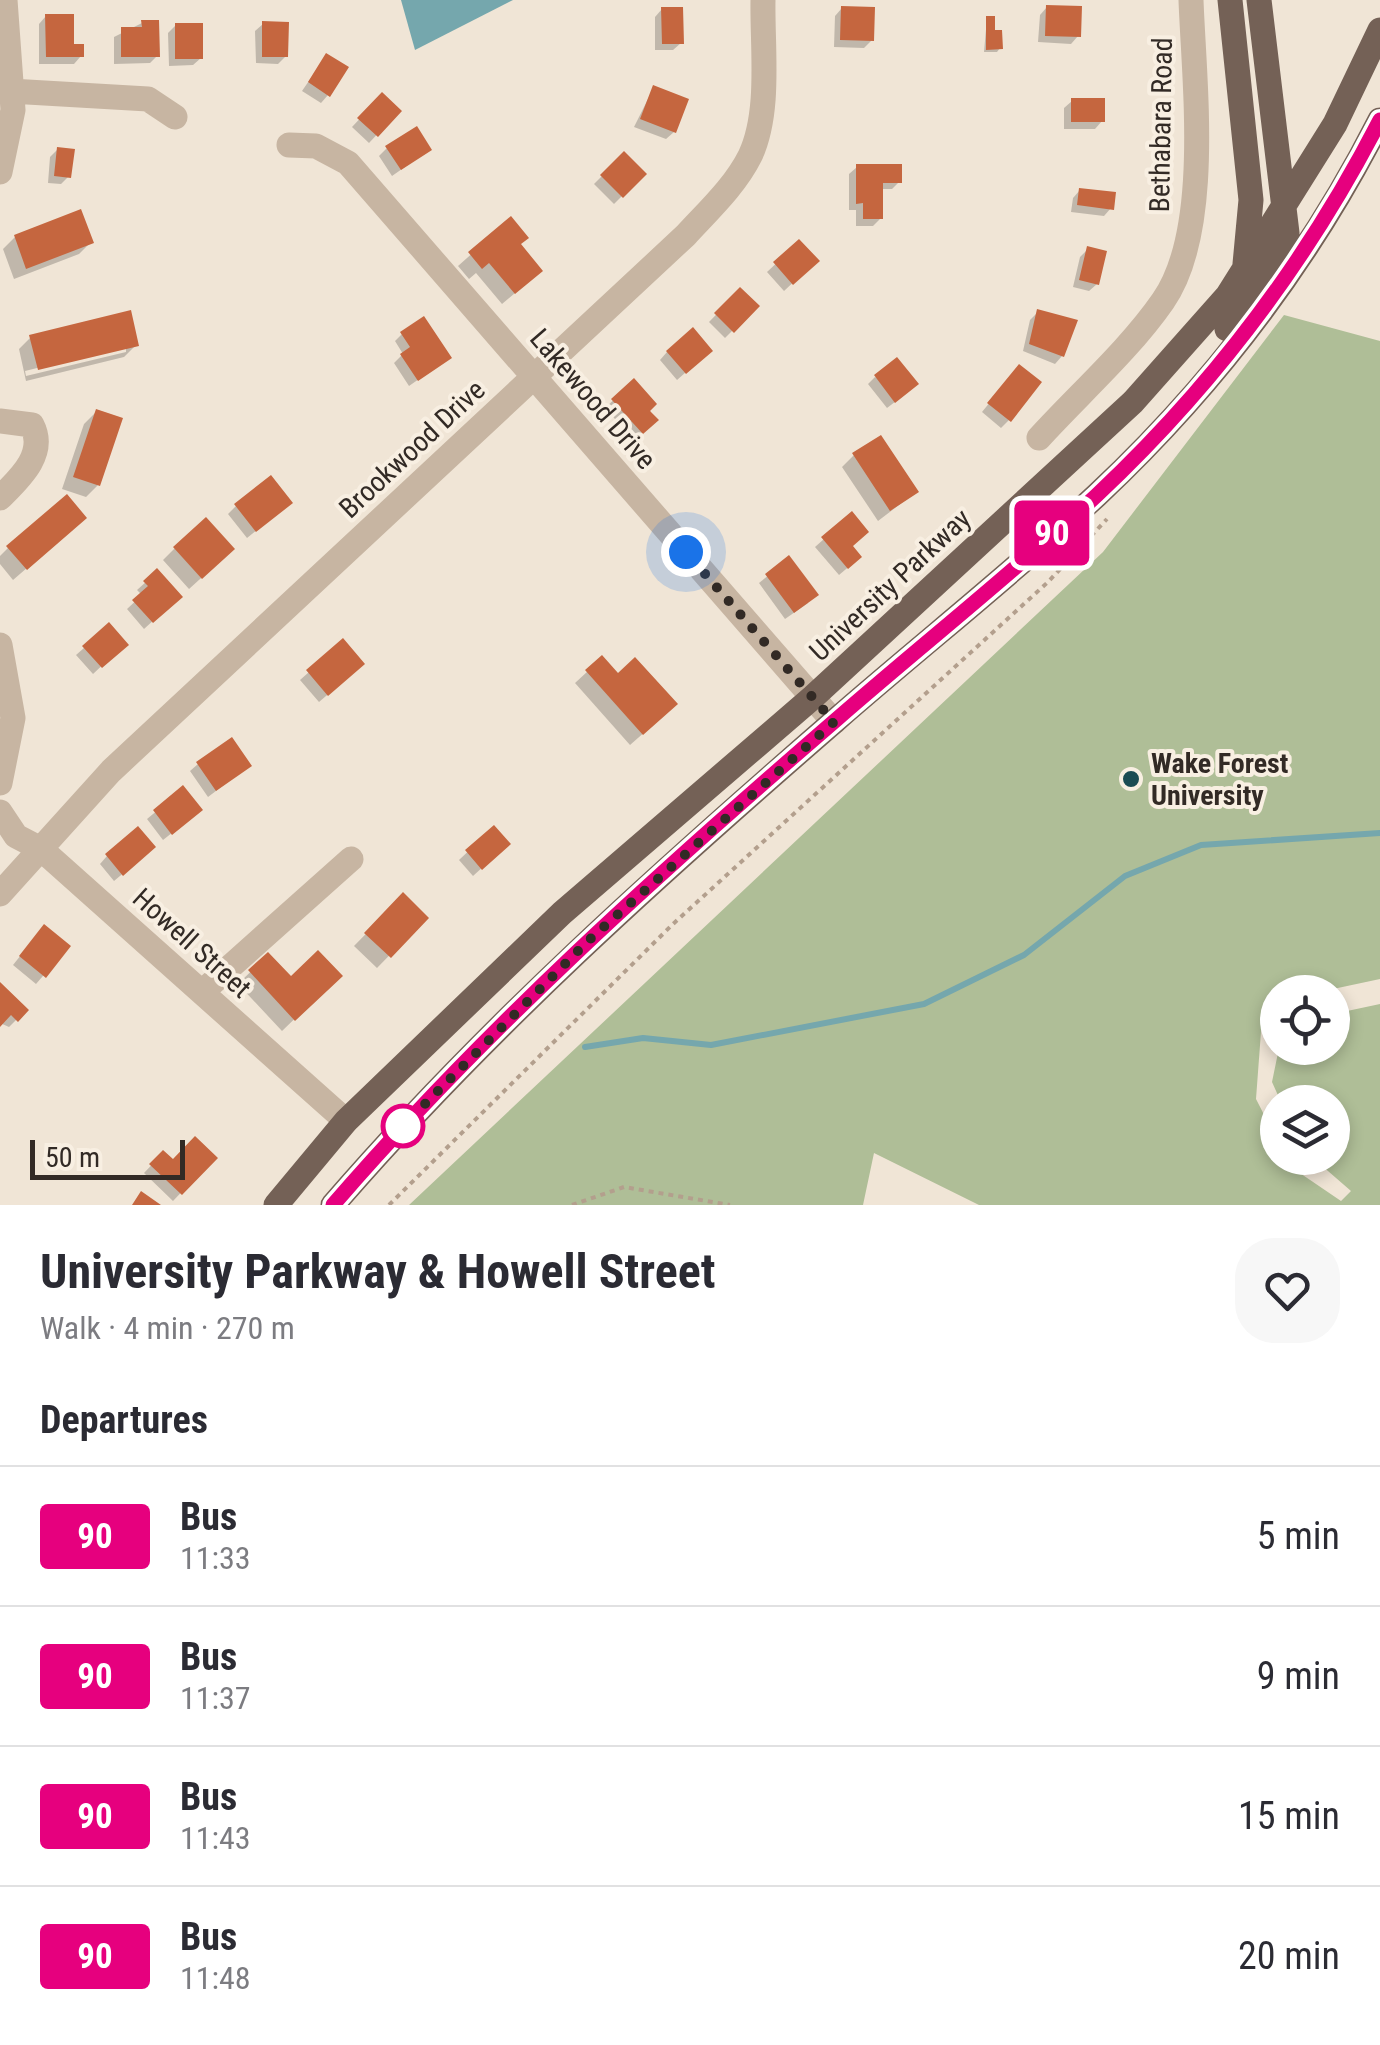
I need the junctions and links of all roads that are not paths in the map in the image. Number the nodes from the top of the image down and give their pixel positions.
1 (6, 0) edge
2 (764, 0) edge
3 (1191, 0) edge
4 (1230, 0) edge
5 (1260, 0) edge
6 (1380, 30) edge
7 (10, 91) junction
8 (175, 116) dead end
9 (1380, 120) edge
10 (289, 145) dead end
11 (0, 172) edge
12 (1283, 210) junction
13 (1245, 268) junction
14 (534, 377) junction
15 (1195, 390) junction
16 (0, 421) edge
17 (1039, 438) dead end
18 (0, 498) edge
19 (0, 645) edge
20 (812, 697) junction
21 (834, 722) junction
22 (0, 783) edge
23 (0, 812) edge
24 (41, 849) junction
25 (351, 859) dead end
26 (0, 894) edge
27 (202, 992) junction
28 (346, 1121) junction
29 (276, 1205) edge
30 (333, 1205) edge

1 - 7 street
2 - 14 street, Brookwood Drive
3 - 17 street, Bethabara Road
4 - 13 main road
5 - 12 main road
6 - 12 main road, University Parkway
7 - 8 street
7 - 11 street
9 - 15 main road
10 - 14 street, Lakewood Drive
12 - 13 main road, University Parkway
12 - 15 main road
13 - 20 main road, University Parkway
14 - 20 street, Lakewood Drive
14 - 24 street, Brookwood Drive
15 - 21 main road
16 - 18 street
19 - 22 street
20 - 21 street, Lakewood Drive
20 - 28 main road, University Parkway
21 - 30 main road
23 - 24 street, Howell Street
24 - 26 street, Brookwood Drive
24 - 27 street, Howell Street
25 - 27 street
27 - 28 street, Howell Street
28 - 29 main road, University Parkway

